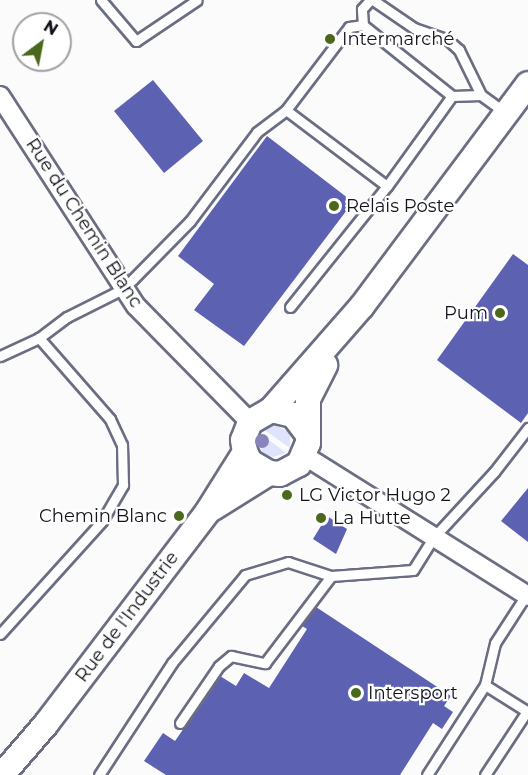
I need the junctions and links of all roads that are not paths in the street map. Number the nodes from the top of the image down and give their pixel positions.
1 (100, 0) edge
2 (197, 0) edge
3 (371, 0) edge
4 (363, 25) junction
5 (528, 84) edge
6 (482, 95) junction
7 (0, 96) edge
8 (452, 96) junction
9 (286, 110) junction
10 (506, 113) junction
11 (387, 186) junction
12 (123, 289) junction
13 (362, 306) junction
14 (290, 307) dead end
15 (39, 338) junction
16 (0, 356) edge
17 (271, 410) junction
18 (250, 422) junction
19 (528, 428) edge
20 (306, 444) junction
21 (245, 452) junction
22 (269, 473) junction
23 (208, 511) junction
24 (433, 538) junction
25 (331, 576) junction
26 (527, 595) edge
27 (0, 634) edge
28 (485, 685) junction
29 (527, 712) edge
30 (180, 723) dead end
31 (5, 774) edge
32 (99, 775) edge
33 (427, 775) edge
34 (486, 775) edge

1 - 2 lane
3 - 4 lane
3 - 6 lane
4 - 8 lane
4 - 9 lane
5 - 10 street
6 - 8 lane
6 - 10 lane
7 - 12 street, Rue du Chemin Blanc
8 - 11 lane
9 - 11 lane
9 - 12 lane
10 - 13 street
11 - 14 lane
12 - 15 lane
12 - 18 street, Rue du Chemin Blanc
13 - 17 street
13 - 20 street
15 - 16 lane
15 - 27 lane
17 - 18 street
17 - 20 street
18 - 21 street
19 - 24 lane
20 - 22 street
20 - 24 street
21 - 22 street
21 - 23 street, Rue de l'Industrie
22 - 23 street, Rue de l'Industrie
23 - 31 street, Rue de l'Industrie
24 - 25 lane
24 - 26 street
25 - 30 lane
25 - 32 lane
26 - 28 lane
28 - 29 lane
28 - 33 lane
29 - 34 lane

